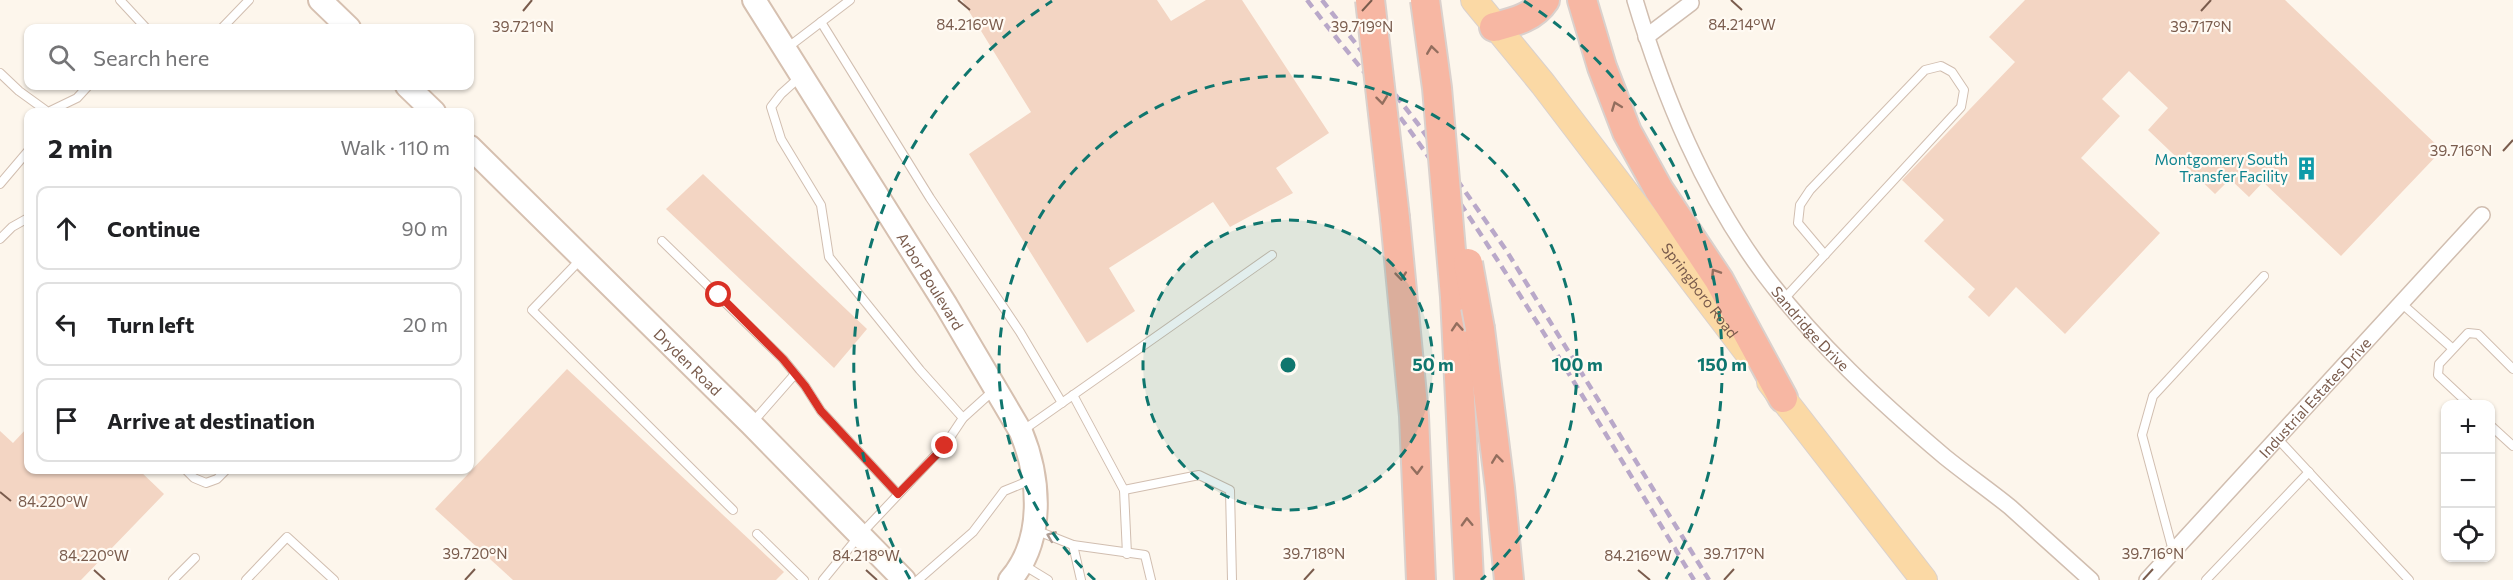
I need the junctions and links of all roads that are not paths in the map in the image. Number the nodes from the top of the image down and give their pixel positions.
1 (120, 0) edge
2 (249, 0) edge
3 (320, 0) edge
4 (754, 0) edge
5 (850, 0) edge
6 (1370, 0) edge
7 (1425, 0) edge
8 (1474, 0) edge
9 (1545, 0) edge
10 (1582, 0) edge
11 (1635, 0) edge
12 (1691, 3) dead end
13 (821, 22) junction
14 (142, 24) edge
15 (226, 24) edge
16 (345, 24) edge
17 (1494, 27) junction
18 (1646, 37) junction
19 (785, 49) junction
20 (0, 73) edge
21 (802, 75) junction
22 (1437, 88) junction
23 (84, 90) edge
24 (410, 90) edge
25 (425, 107) edge
26 (42, 108) edge
27 (56, 108) edge
28 (474, 151) edge
29 (24, 156) edge
30 (0, 184) edge
31 (2482, 215) dead end
32 (24, 220) edge
33 (0, 239) edge
34 (662, 241) dead end
35 (1272, 255) dead end
36 (1825, 255) junction
37 (582, 256) junction
38 (2264, 276) dead end
39 (1784, 299) junction
40 (2402, 303) junction
41 (2452, 348) junction
42 (2513, 369) edge
43 (795, 374) junction
44 (995, 388) junction
45 (1073, 395) junction
46 (1783, 398) junction
47 (2464, 400) edge
48 (1062, 403) junction
49 (963, 418) junction
50 (751, 424) junction
51 (2495, 430) edge
52 (1021, 432) junction
53 (2277, 438) junction
54 (2513, 446) edge
55 (2309, 472) junction
56 (190, 474) edge
57 (222, 474) edge
58 (1035, 478) junction
59 (1124, 490) junction
60 (898, 494) junction
61 (733, 510) dead end
62 (1033, 529) junction
63 (757, 534) dead end
64 (859, 536) junction
65 (1073, 545) junction
66 (2173, 551) junction
67 (1127, 554) junction
68 (195, 558) dead end
69 (1015, 572) edge
70 (173, 580) edge
71 (246, 580) edge
72 (334, 580) edge
73 (804, 580) edge
74 (823, 580) edge
75 (904, 580) edge
76 (918, 580) edge
77 (1048, 580) edge
78 (1081, 580) edge
79 (1151, 580) edge
80 (1232, 580) edge
81 (1421, 580) edge
82 (1469, 580) edge
83 (1509, 580) edge
84 (1924, 580) edge
85 (2091, 580) edge
86 (2147, 580) edge
87 (2206, 580) edge
88 (2409, 580) edge

1 - 14 lane
2 - 15 lane
3 - 16 main road
4 - 19 main road, Arbor Boulevard
5 - 13 lane
6 -> 81 highway, bridge
22 -> 7 highway, bridge
8 - 17 main road, Springboro Road
9 - 17 highway
46 -> 10 highway
11 - 18 street, Sandridge Drive
12 - 18 street
13 - 19 lane
13 - 48 lane
17 - 46 main road, Springboro Road
18 - 39 street, Sandridge Drive
19 - 21 main road, Arbor Boulevard
20 - 26 lane
21 - 44 main road, Arbor Boulevard
21 - 49 lane
82 -> 22 highway, bridge
83 -> 22 highway, bridge
23 - 27 lane
24 - 25 main road
28 - 37 main road, Dryden Road
29 - 30 lane
31 - 40 street, Industrial Estates Drive
32 - 33 lane
34 - 43 lane
35 - 45 lane
36 - 36 lane
36 - 39 lane
37 - 50 main road, Dryden Road
37 - 61 lane
38 - 66 lane
39 - 85 street, Sandridge Drive
40 - 41 lane
40 - 53 street, Industrial Estates Drive
41 - 42 lane
41 - 47 lane
43 - 50 lane
43 - 60 lane
44 - 49 lane
44 - 52 main road, Arbor Boulevard
45 - 48 lane
45 - 59 lane
46 - 84 main road, Springboro Road
48 - 52 lane
49 - 60 lane
50 - 64 main road, Dryden Road
51 - 54 lane
52 - 58 main road, Arbor Boulevard
53 - 55 lane
53 - 66 street, Industrial Estates Drive
55 - 87 lane
55 - 88 lane
56 - 57 lane
58 - 62 main road, Arbor Boulevard
58 - 76 lane
59 - 67 lane
59 - 80 lane
60 - 64 lane
65 -> 62 lane
62 - 69 main road, Arbor Boulevard
63 - 73 lane
64 - 74 lane
64 - 75 main road, Dryden Road
65 - 67 lane
65 - 78 lane
66 - 86 street, Industrial Estates Drive
67 - 79 lane
68 - 70 lane
69 - 77 lane
71 - 72 lane

